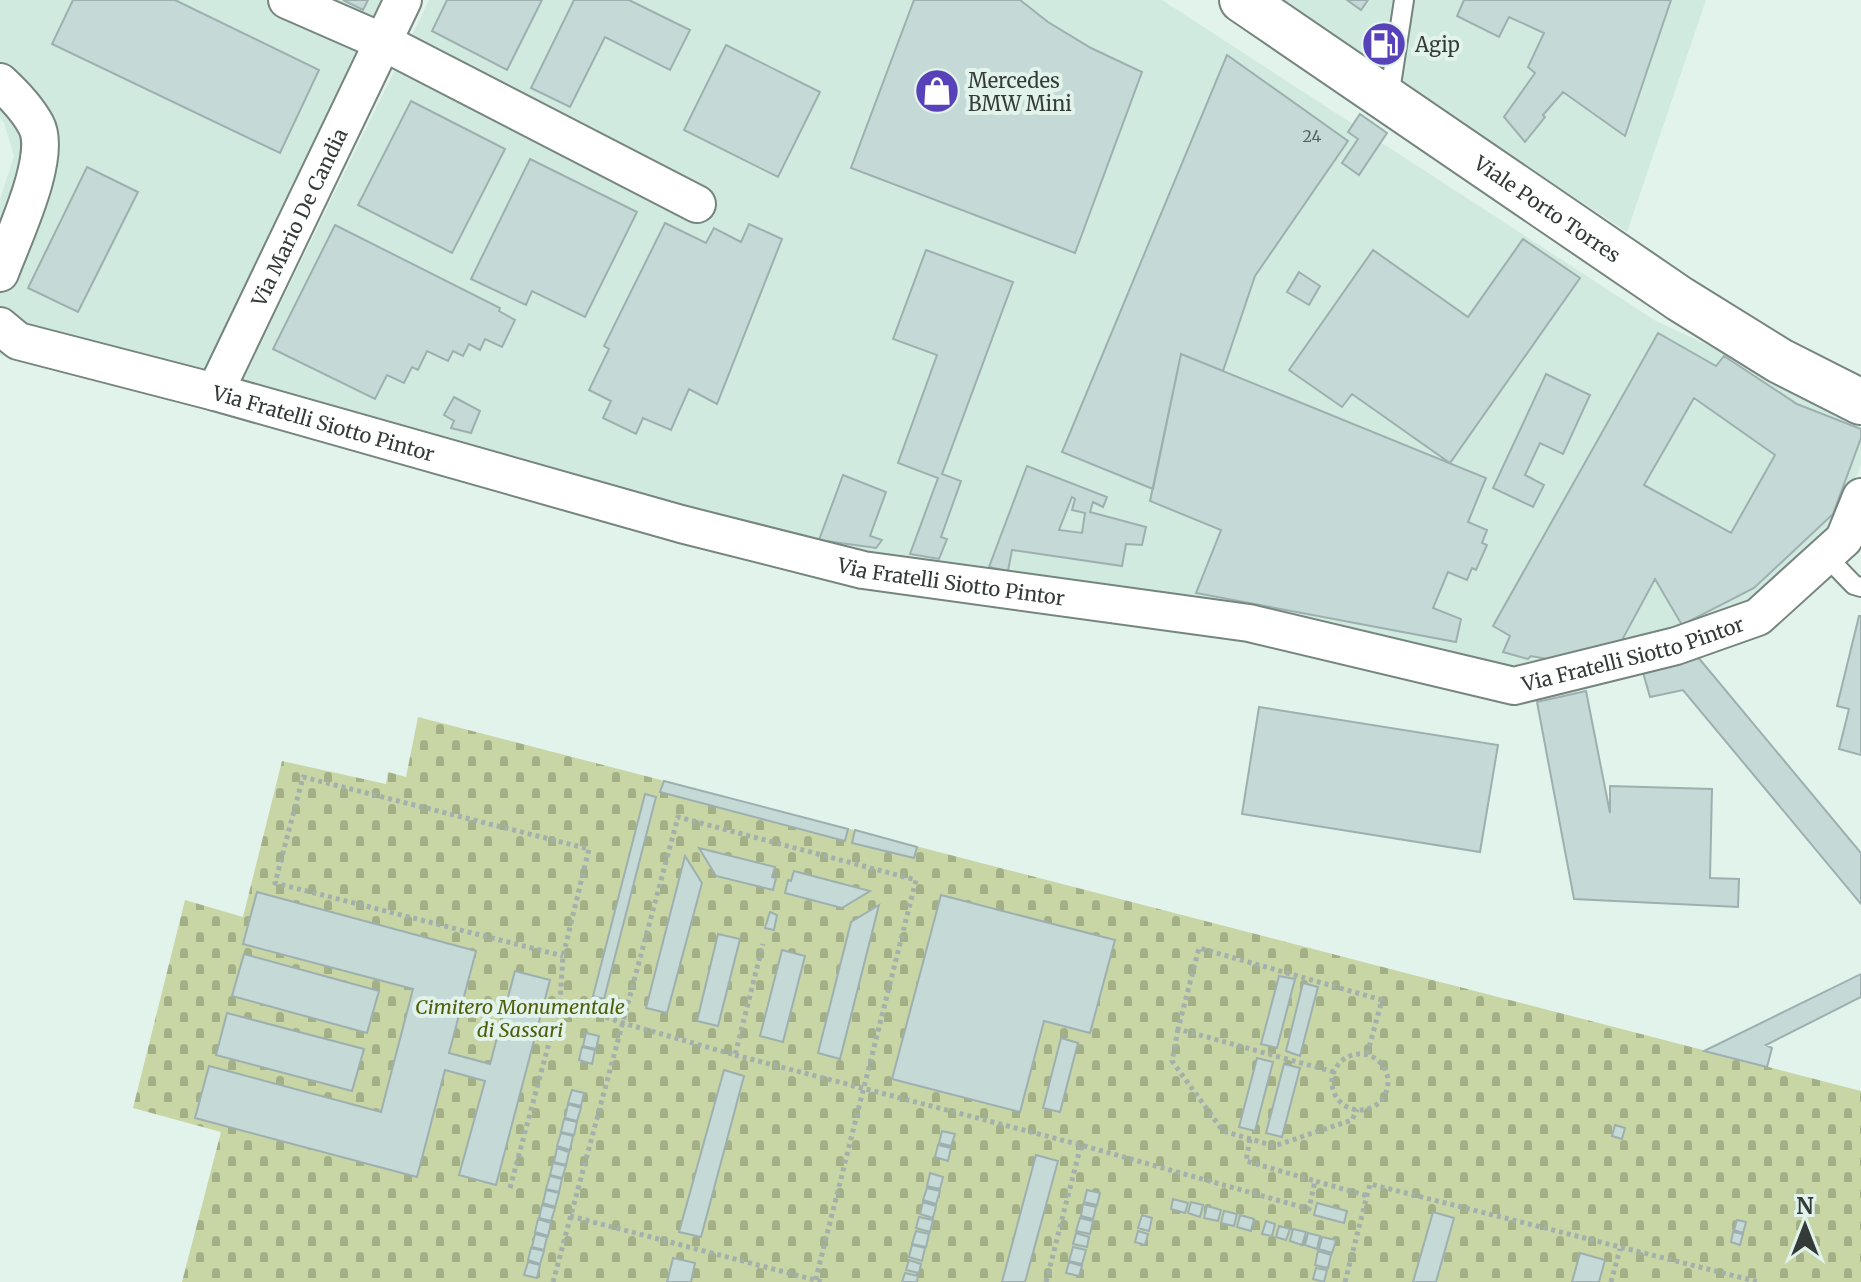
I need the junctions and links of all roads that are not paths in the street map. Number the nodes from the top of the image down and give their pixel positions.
1 (287, 0) edge
2 (403, 0) edge
3 (1242, 0) edge
4 (1404, 0) edge
5 (383, 42) junction
6 (0, 82) edge
7 (1389, 100) junction
8 (697, 204) dead end
9 (0, 273) edge
10 (0, 326) edge
11 (215, 392) junction
12 (1861, 402) edge
13 (1859, 505) edge
14 (1826, 556) junction
15 (1861, 587) edge

1 - 5 street
2 - 5 street, Via Mario De Candia
3 - 7 main road, Viale Porto Torres
4 - 7 lane
5 - 8 street
5 - 11 street, Via Mario De Candia
6 - 9 street
7 - 12 main road, Viale Porto Torres
10 - 11 street, Via Fratelli Siotto Pintor
11 - 14 street, Via Fratelli Siotto Pintor
13 - 14 street, Via Fratelli Siotto Pintor
14 - 15 lane

